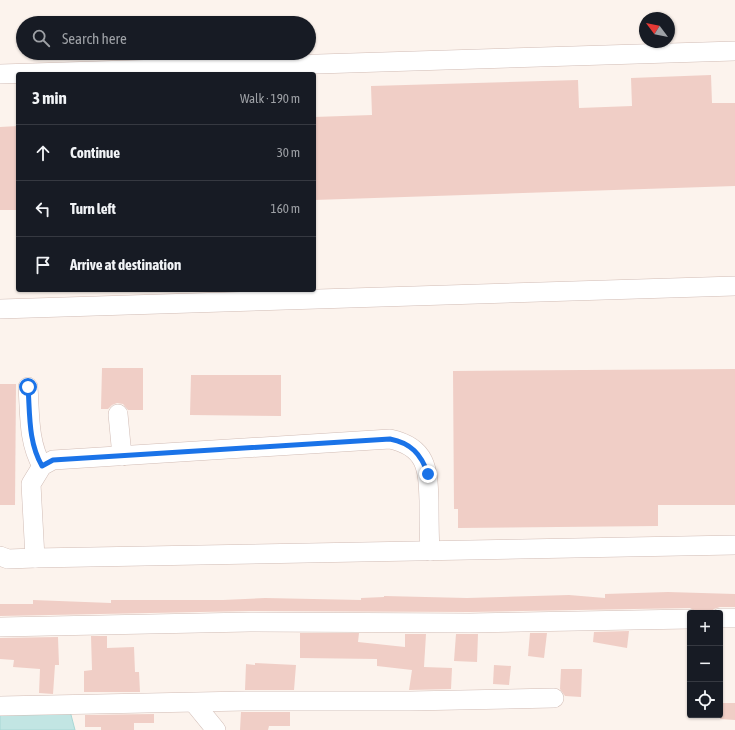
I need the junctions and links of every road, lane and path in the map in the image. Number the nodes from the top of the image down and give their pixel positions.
1 (735, 51) edge
2 (64, 72) edge
3 (16, 73) edge
4 (0, 74) edge
5 (735, 286) edge
6 (0, 309) edge
7 (28, 387) dead end
8 (118, 414) dead end
9 (122, 456) junction
10 (42, 466) junction
11 (735, 545) edge
12 (430, 550) junction
13 (0, 556) edge
14 (35, 558) junction
15 (723, 618) edge
16 (735, 618) edge
17 (687, 619) edge
18 (0, 627) edge
19 (554, 698) dead end
20 (194, 703) junction
21 (0, 706) edge
22 (216, 730) edge

1 - 2 street
3 - 4 street
5 - 6 street
7 - 10 street
8 - 9 street
9 - 10 street
9 - 12 street
10 - 14 street
11 - 12 street
12 - 14 street
13 - 14 street
15 - 16 street
17 - 18 street
19 - 20 street
20 - 21 street
20 - 22 street

